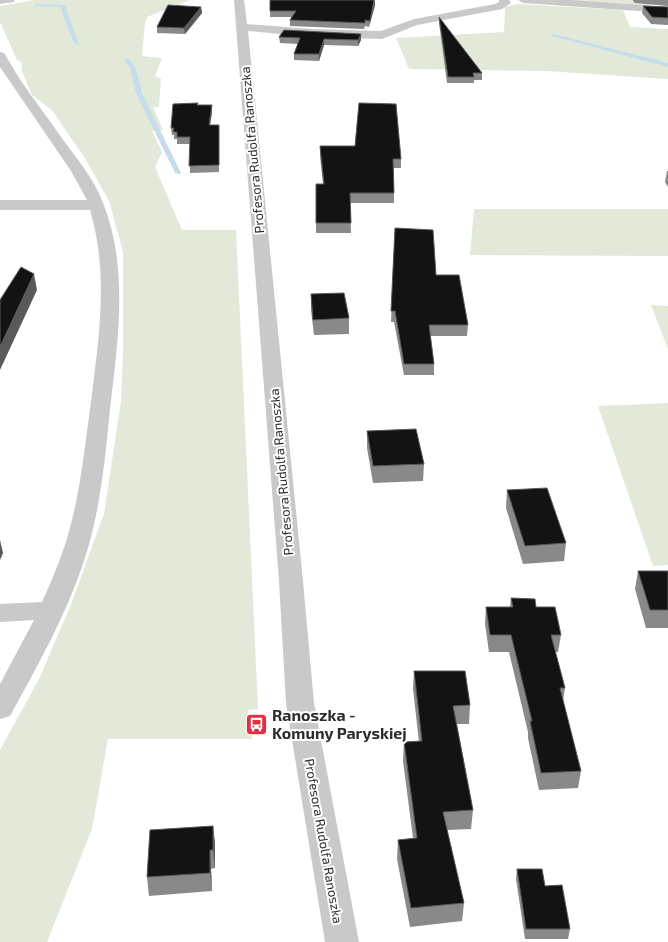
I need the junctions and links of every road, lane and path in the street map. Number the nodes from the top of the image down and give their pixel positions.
1 (10, 0) edge
2 (238, 0) edge
3 (504, 0) edge
4 (523, 0) edge
5 (0, 1) edge
6 (668, 10) edge
7 (241, 27) junction
8 (4, 62) edge
9 (0, 201) edge
10 (95, 201) junction
11 (0, 205) edge
12 (51, 610) junction
13 (0, 613) edge
14 (0, 709) edge
15 (342, 942) edge

1 - 5 street
2 - 7 street, Profesora Rudolfa Ranoszka
3 - 7 street
4 - 6 street
7 - 15 street, Profesora Rudolfa Ranoszka
8 - 10 street
9 - 10 street
10 - 11 street
10 - 12 street
12 - 13 street
12 - 14 street

